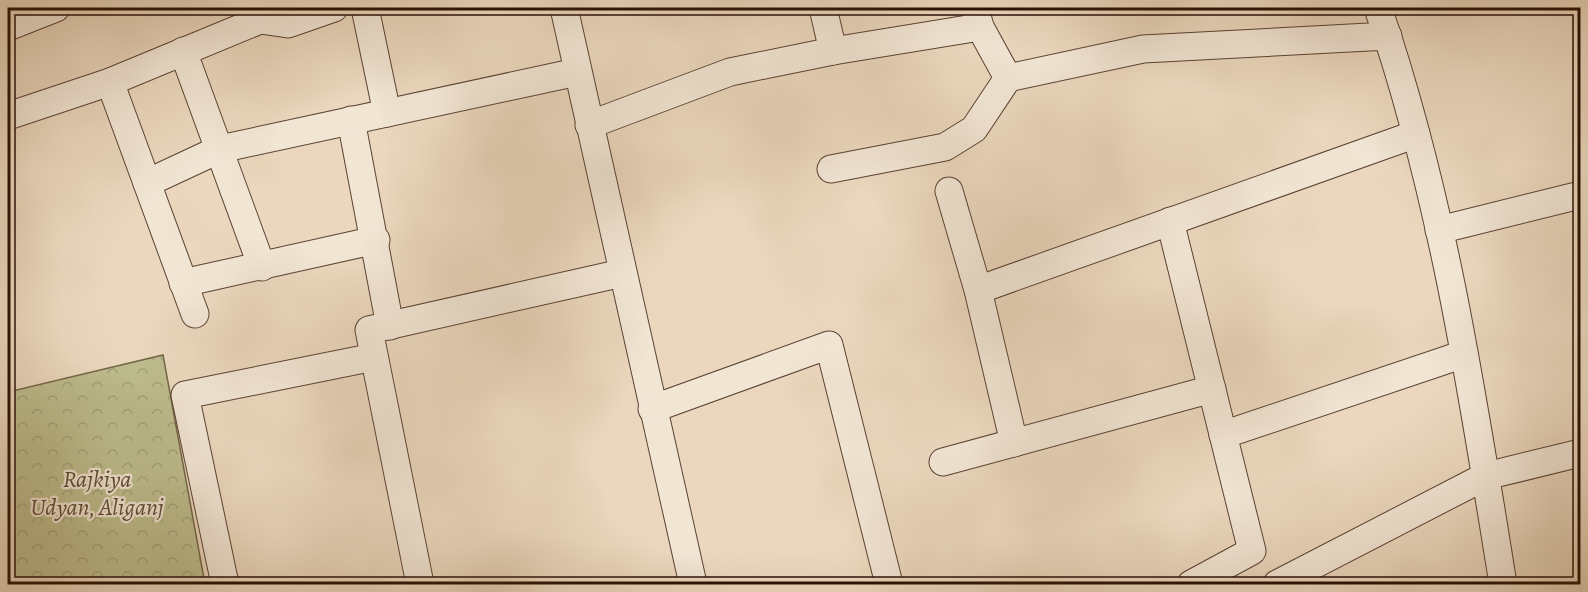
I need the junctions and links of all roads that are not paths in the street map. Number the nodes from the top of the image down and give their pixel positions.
1 (56, 8) edge
2 (334, 8) edge
3 (365, 8) edge
4 (564, 8) edge
5 (823, 8) edge
6 (1379, 8) edge
7 (978, 17) edge
8 (8, 27) edge
9 (1388, 36) junction
10 (183, 51) junction
11 (833, 51) junction
12 (578, 72) junction
13 (1008, 78) junction
14 (110, 82) junction
15 (387, 113) junction
16 (8, 116) edge
17 (351, 120) junction
18 (589, 125) junction
19 (1416, 134) junction
20 (220, 149) junction
21 (831, 170) dead end
22 (147, 183) junction
23 (949, 191) dead end
24 (1581, 195) edge
25 (1170, 221) junction
26 (1438, 230) junction
27 (376, 240) junction
28 (262, 267) junction
29 (622, 273) junction
30 (183, 283) junction
31 (978, 290) junction
32 (195, 314) dead end
33 (390, 326) junction
34 (1464, 354) junction
35 (374, 357) junction
36 (1212, 389) junction
37 (652, 409) junction
38 (1223, 435) junction
39 (1014, 443) junction
40 (1581, 453) edge
41 (943, 462) dead end
42 (1486, 476) junction
43 (225, 585) edge
44 (420, 585) edge
45 (693, 585) edge
46 (889, 585) edge
47 (1191, 585) edge
48 (1277, 585) edge
49 (1503, 585) edge

1 - 8 street
2 - 10 street
3 - 15 street
4 - 12 street
5 - 11 street
6 - 9 street
7 - 11 street
7 - 13 street
9 - 13 street
9 - 19 street
10 - 14 street
10 - 20 street
11 - 18 street
12 - 15 street
12 - 18 street
13 - 21 street
14 - 16 street
14 - 22 street
15 - 17 street
17 - 20 street
17 - 27 street
18 - 29 street
19 - 25 street
19 - 26 street
20 - 22 street
20 - 28 street
22 - 30 street
23 - 31 street
24 - 26 street
25 - 31 street
25 - 36 street
26 - 34 street
27 - 28 street
27 - 33 street
28 - 30 street
29 - 33 street
29 - 37 street
30 - 32 street
31 - 39 street
33 - 35 street
34 - 38 street
34 - 42 street
35 - 43 street
35 - 44 street
36 - 38 street
36 - 39 street
37 - 45 street
37 - 46 street
38 - 47 street
39 - 41 street
40 - 42 street
42 - 48 street
42 - 49 street

